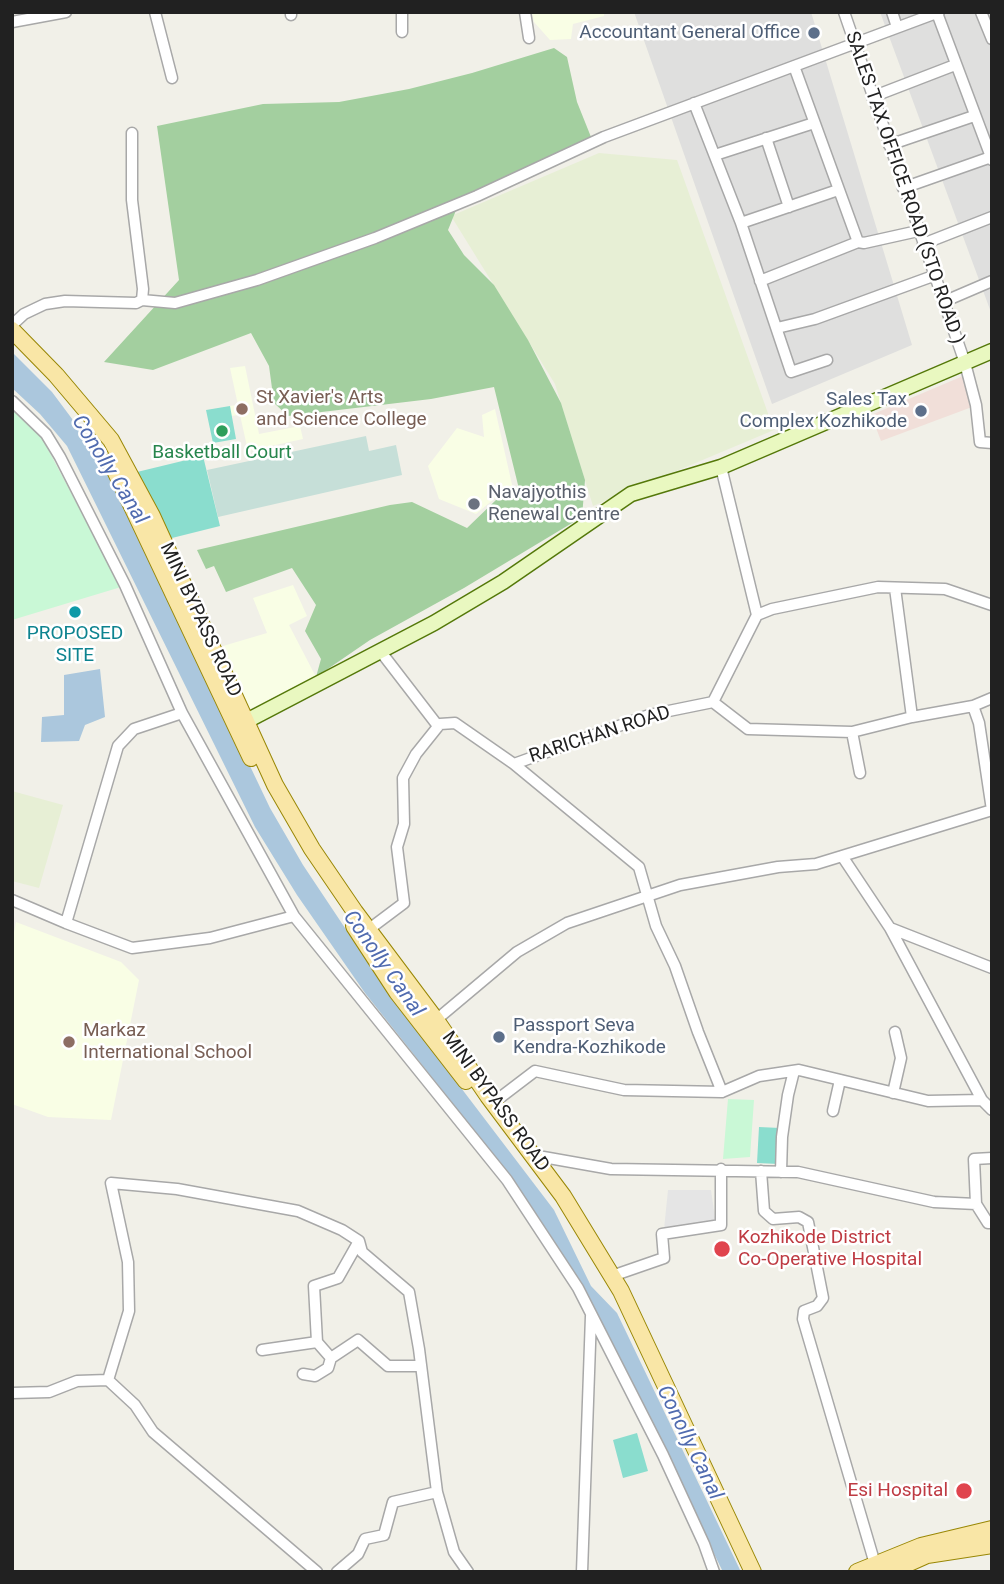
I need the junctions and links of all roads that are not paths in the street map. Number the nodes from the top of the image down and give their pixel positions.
1 (65, 12) edge
2 (155, 12) edge
3 (402, 12) edge
4 (524, 12) edge
5 (844, 12) edge
6 (892, 12) edge
7 (981, 12) edge
8 (938, 13) edge
9 (12, 22) edge
10 (897, 27) junction
11 (402, 32) dead end
12 (529, 38) dead end
13 (992, 39) edge
14 (854, 43) junction
15 (955, 65) junction
16 (794, 66) junction
17 (172, 78) dead end
18 (872, 97) junction
19 (694, 103) junction
20 (974, 116) junction
21 (814, 123) junction
22 (132, 133) dead end
23 (766, 138) junction
24 (889, 145) junction
25 (715, 155) junction
26 (991, 159) edge
27 (903, 188) junction
28 (838, 190) junction
29 (789, 208) junction
30 (992, 217) edge
31 (741, 223) junction
32 (918, 232) junction
33 (858, 242) junction
34 (923, 244) junction
35 (933, 276) junction
36 (760, 281) junction
37 (992, 281) edge
38 (142, 300) junction
39 (943, 302) junction
40 (12, 325) edge
41 (777, 328) junction
42 (12, 330) edge
43 (12, 343) edge
44 (992, 351) edge
45 (827, 360) dead end
46 (965, 363) junction
47 (12, 401) edge
48 (992, 443) edge
49 (721, 467) junction
50 (895, 588) junction
51 (992, 605) edge
52 (757, 615) junction
53 (381, 652) junction
54 (992, 698) edge
55 (713, 702) junction
56 (973, 706) junction
57 (182, 713) junction
58 (912, 717) junction
59 (241, 724) junction
60 (438, 726) junction
61 (852, 732) junction
62 (514, 764) junction
63 (860, 773) dead end
64 (842, 856) junction
65 (647, 895) junction
66 (12, 900) edge
67 (294, 916) junction
68 (66, 923) junction
69 (890, 928) junction
70 (369, 930) junction
71 (992, 968) edge
72 (436, 1020) junction
73 (895, 1032) dead end
74 (794, 1071) junction
75 (840, 1080) junction
76 (722, 1092) junction
77 (893, 1093) junction
78 (982, 1100) junction
79 (493, 1102) junction
80 (992, 1110) edge
81 (833, 1111) dead end
82 (532, 1155) junction
83 (992, 1158) edge
84 (722, 1169) junction
85 (761, 1171) junction
86 (781, 1172) junction
87 (976, 1204) junction
88 (992, 1223) edge
89 (359, 1241) junction
90 (612, 1276) junction
91 (591, 1312) junction
92 (317, 1342) junction
93 (262, 1350) dead end
94 (331, 1358) junction
95 (421, 1366) junction
96 (303, 1374) dead end
97 (108, 1380) junction
98 (12, 1393) edge
99 (437, 1492) junction
100 (992, 1529) edge
101 (992, 1545) edge
102 (882, 1568) edge
103 (317, 1572) edge
104 (337, 1572) edge
105 (468, 1572) edge
106 (582, 1572) edge
107 (714, 1572) edge
108 (743, 1572) edge
109 (753, 1572) edge
110 (857, 1572) edge

1 - 9 street
2 - 17 street
3 - 11 street
4 - 12 street
5 - 14 street, SALES TAX OFFICE ROAD (STO ROAD )
6 - 10 street
7 - 13 street
8 - 10 street
8 - 15 street
10 - 14 street
14 - 16 street
14 - 18 street, SALES TAX OFFICE ROAD (STO ROAD )
15 - 18 street
15 - 20 street
16 - 19 street
16 - 21 street
18 - 24 street, SALES TAX OFFICE ROAD (STO ROAD )
19 - 25 street
19 - 38 street
20 - 24 street
20 - 26 street
21 - 23 street
21 - 28 street
22 - 38 street
23 - 25 street
23 - 29 street
24 - 27 street, SALES TAX OFFICE ROAD (STO ROAD )
25 - 31 street
26 - 27 street
27 - 32 street, SALES TAX OFFICE ROAD (STO ROAD )
28 - 29 street
28 - 33 street
29 - 31 street
30 - 34 street
31 - 36 street
32 - 33 street
32 - 34 street, SALES TAX OFFICE ROAD (STO ROAD )
33 - 36 street
34 - 35 street, SALES TAX OFFICE ROAD (STO ROAD )
35 - 39 street, SALES TAX OFFICE ROAD (STO ROAD )
35 - 41 street
36 - 41 street
37 - 39 street
38 - 40 street
39 - 46 street, SALES TAX OFFICE ROAD (STO ROAD )
41 - 45 street
42 - 59 main road, MINI BYPASS ROAD
43 - 59 main road, MINI BYPASS ROAD
44 - 46 street
46 - 48 street, SALES TAX OFFICE ROAD (STO ROAD )
46 - 49 street
47 - 57 street
49 - 52 street
49 - 53 street
50 - 51 street
50 - 52 street
50 - 58 street
52 - 55 street
53 - 59 street
53 - 60 street
54 - 56 street
55 - 61 street
55 - 62 street, RARICHAN ROAD
56 - 58 street
56 - 64 street
57 - 67 street
57 - 68 street
58 - 61 street
59 - 70 main road, MINI BYPASS ROAD
59 - 108 main road, MINI BYPASS ROAD
60 - 62 street, RARICHAN ROAD
60 - 70 street
61 - 63 street
62 - 65 street
64 - 65 street
64 - 69 street
65 - 72 street
65 - 76 street
66 - 68 street
67 - 68 street
67 - 91 street
69 - 71 street
69 - 78 street
70 - 72 main road, MINI BYPASS ROAD
72 - 79 main road, MINI BYPASS ROAD
73 - 77 street
74 - 75 street
74 - 76 street
74 - 86 street
75 - 77 street
75 - 81 street
76 - 79 street
77 - 78 street
78 - 80 street
79 - 82 main road, MINI BYPASS ROAD
82 - 84 street
82 - 90 main road, MINI BYPASS ROAD
83 - 87 street
84 - 85 street
84 - 90 street
85 - 86 street
85 - 102 street
86 - 87 street
87 - 88 street
89 - 92 street
89 - 95 street
89 - 97 street
90 - 109 main road, MINI BYPASS ROAD
91 - 106 street
91 - 107 street
92 - 93 street
92 - 94 street
94 - 95 street
94 - 96 street
95 - 99 street
97 - 98 street
97 - 103 street
99 - 104 street
99 - 105 street
100 - 102 main road
101 - 102 main road
102 - 110 main road

